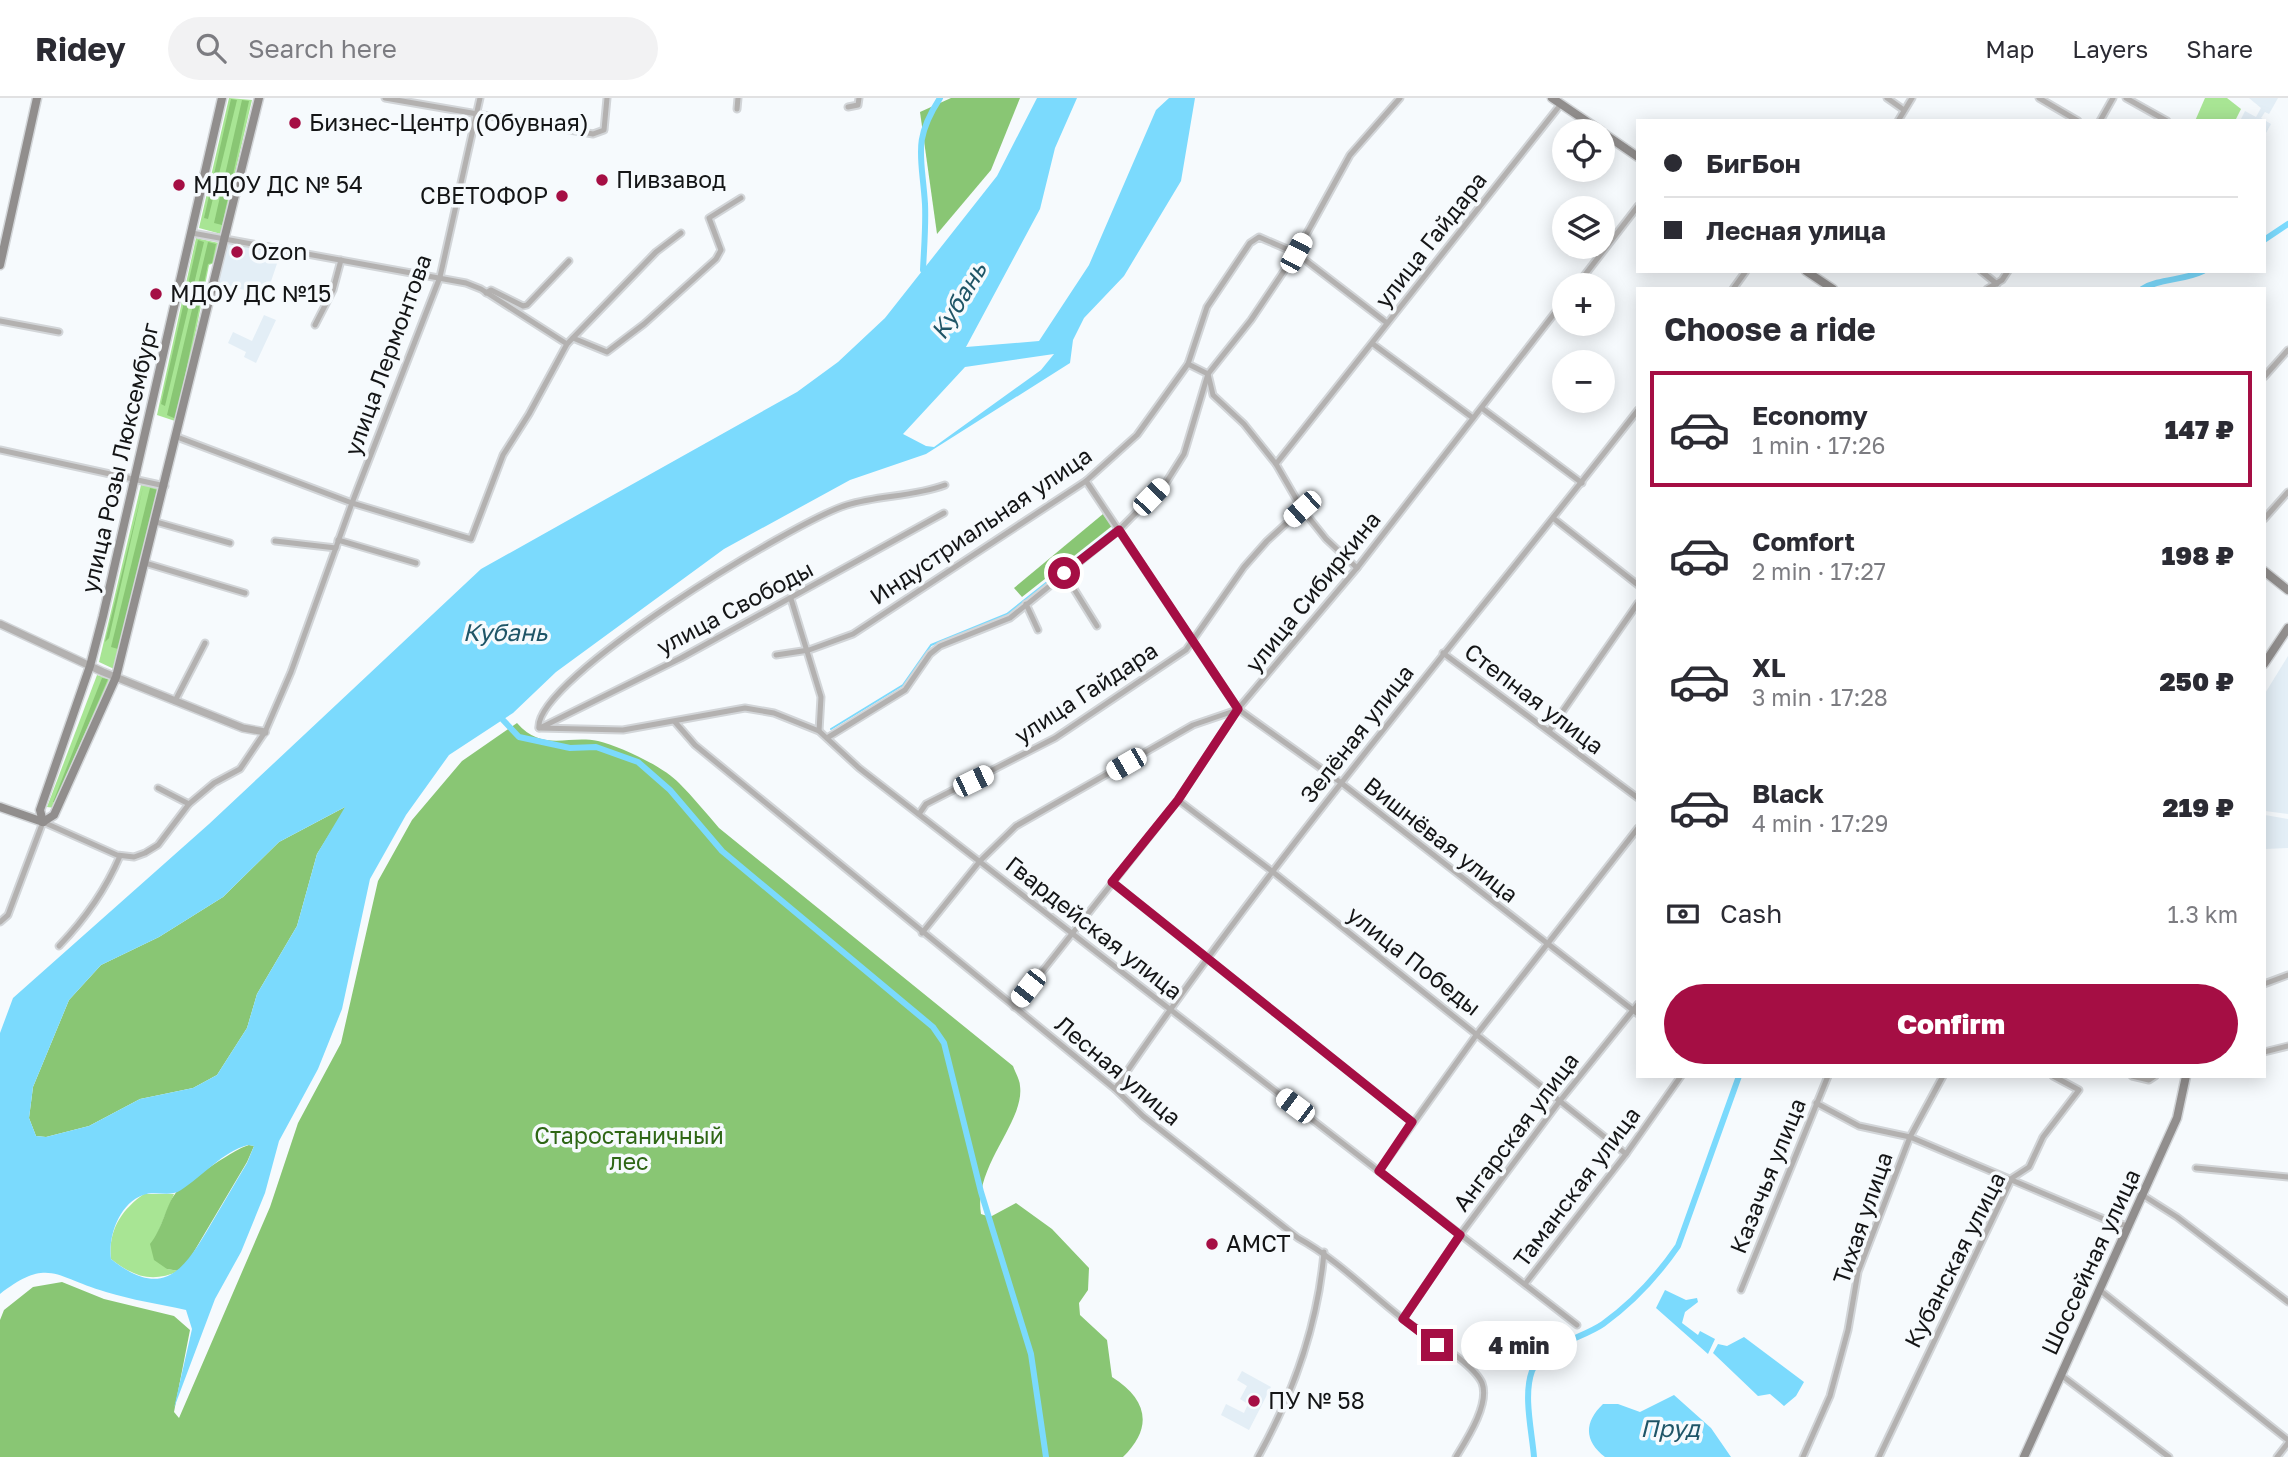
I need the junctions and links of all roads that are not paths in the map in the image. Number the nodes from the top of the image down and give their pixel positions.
1 (37, 98) edge
2 (222, 98) edge
3 (259, 98) edge
4 (385, 98) edge
5 (480, 98) edge
6 (607, 98) edge
7 (738, 98) edge
8 (859, 98) edge
9 (1399, 98) edge
10 (1552, 98) edge
11 (1887, 98) edge
12 (1912, 98) edge
13 (2040, 98) edge
14 (2113, 98) edge
15 (2126, 98) edge
16 (1561, 104) junction
17 (848, 107) dead end
18 (737, 108) dead end
19 (1904, 110) junction
20 (477, 113) junction
21 (1583, 119) edge
22 (1899, 119) edge
23 (2075, 119) edge
24 (2101, 119) edge
25 (2163, 119) edge
26 (1615, 141) edge
27 (1636, 156) edge
28 (741, 198) dead end
29 (1636, 209) edge
30 (192, 233) junction
31 (681, 233) dead end
32 (223, 239) junction
33 (1296, 253) junction
34 (341, 260) junction
35 (569, 261) dead end
36 (0, 265) edge
37 (1586, 273) edge
38 (1744, 273) edge
39 (1809, 273) edge
40 (1983, 273) edge
41 (2006, 273) edge
42 (440, 277) junction
43 (1997, 284) junction
44 (1734, 287) edge
45 (1830, 287) edge
46 (1991, 287) edge
47 (486, 293) junction
48 (1552, 317) edge
49 (0, 321) edge
50 (1387, 323) junction
51 (315, 325) dead end
52 (59, 332) dead end
53 (573, 338) junction
54 (567, 344) junction
55 (1373, 344) junction
56 (2288, 350) edge
57 (1188, 364) junction
58 (1208, 374) junction
59 (2266, 375) edge
60 (1483, 409) junction
61 (1636, 413) edge
62 (1473, 418) junction
63 (177, 437) junction
64 (0, 450) edge
65 (1276, 464) junction
66 (135, 480) junction
67 (1086, 481) junction
68 (1582, 483) junction
69 (945, 485) dead end
70 (165, 486) junction
71 (2288, 492) edge
72 (352, 503) junction
73 (1302, 509) junction
74 (944, 513) dead end
75 (2266, 517) edge
76 (1553, 518) junction
77 (156, 522) junction
78 (1119, 530) junction
79 (338, 540) junction
80 (275, 541) dead end
81 (230, 543) dead end
82 (336, 548) junction
83 (145, 563) junction
84 (416, 563) dead end
85 (1357, 568) junction
86 (1064, 573) junction
87 (2266, 573) edge
88 (1636, 583) edge
89 (2288, 590) edge
90 (245, 593) dead end
91 (791, 599) junction
92 (1026, 604) junction
93 (1636, 606) edge
94 (0, 624) edge
95 (1097, 626) dead end
96 (2288, 628) edge
97 (1038, 630) dead end
98 (1191, 641) junction
99 (205, 643) dead end
100 (809, 650) junction
101 (1443, 653) junction
102 (776, 655) dead end
103 (2266, 661) edge
104 (90, 666) junction
105 (116, 677) junction
106 (174, 701) junction
107 (1238, 709) junction
108 (675, 722) junction
109 (539, 729) junction
110 (819, 731) junction
111 (1549, 731) junction
112 (265, 732) junction
113 (827, 738) junction
114 (1340, 782) junction
115 (158, 788) dead end
116 (1636, 796) edge
117 (1178, 800) junction
118 (189, 804) junction
119 (0, 807) edge
120 (919, 814) junction
121 (43, 822) junction
122 (1636, 831) edge
123 (120, 856) junction
124 (980, 861) junction
125 (1273, 872) junction
126 (1112, 882) junction
127 (0, 922) edge
128 (1072, 932) junction
129 (922, 933) junction
130 (1546, 945) junction
131 (59, 946) dead end
132 (1207, 956) junction
133 (2288, 975) edge
134 (2266, 983) edge
135 (1014, 1007) junction
136 (1169, 1010) junction
137 (1636, 1012) edge
138 (1477, 1034) junction
139 (2288, 1046) edge
140 (2266, 1052) edge
141 (1680, 1078) edge
142 (1827, 1078) edge
143 (1942, 1078) edge
144 (2057, 1078) edge
145 (2186, 1079) edge
146 (1115, 1089) junction
147 (1559, 1102) junction
148 (1816, 1103) junction
149 (1412, 1122) junction
150 (1910, 1137) junction
151 (1626, 1154) junction
152 (2196, 1168) dead end
153 (1379, 1171) junction
154 (2288, 1177) edge
155 (2012, 1178) junction
156 (2144, 1196) junction
157 (2129, 1226) junction
158 (1460, 1235) junction
159 (1324, 1252) junction
160 (1525, 1284) junction
161 (1741, 1290) dead end
162 (2101, 1291) junction
163 (2288, 1302) edge
164 (1403, 1319) junction
165 (1577, 1325) dead end
166 (2061, 1375) junction
167 (2288, 1442) edge
168 (1258, 1457) edge
169 (1456, 1457) edge
170 (1804, 1457) edge
171 (1879, 1457) edge
172 (2024, 1457) edge
173 (2169, 1457) edge
174 (2277, 1457) edge

1 - 36 main road
2 - 30 main road, улица Розы Люксембург
3 - 32 main road, улица Розы Люксембург
4 - 20 street
5 - 20 street, улица Лермонтова
6 - 20 street
7 - 18 street
8 - 17 street
9 - 33 street
10 - 16 main road
11 - 19 street
12 - 19 street
13 - 23 street
14 - 24 street
15 - 25 street
16 - 21 main road
16 - 50 street, улица Гайдара
19 - 22 street
20 - 42 street, улица Лермонтова
26 - 27 main road
28 - 53 street
29 - 37 street
30 - 32 street
30 - 66 main road, улица Розы Люксембург
31 - 53 street
32 - 34 street
32 - 63 main road, улица Розы Люксембург
33 - 50 street, Индустриальная улица
33 - 57 street, Индустриальная улица
33 - 58 street
34 - 42 street
34 - 51 street
35 - 47 street
38 - 44 street
39 - 45 main road
40 - 43 street
41 - 43 street
42 - 47 street
42 - 72 street, улица Лермонтова
43 - 46 street
47 - 54 street
48 - 60 street, улица Сибиркина
49 - 52 street
50 - 55 street, улица Гайдара
53 - 54 street
54 - 72 street
55 - 62 street
55 - 65 street, улица Гайдара
56 - 59 street
57 - 58 street
57 - 67 street, Индустриальная улица
58 - 65 street
58 - 78 street
60 - 62 street, улица Сибиркина
60 - 68 street
61 - 68 street, Зелёная улица
62 - 85 street, улица Сибиркина
63 - 70 main road, улица Розы Люксембург
63 - 72 street
64 - 66 street
65 - 73 street
66 - 70 street
66 - 104 main road, улица Розы Люксембург
67 - 78 street, Вишнёвая улица
67 - 100 street, Индустриальная улица
68 - 76 street, Зелёная улица
69 - 109 street
70 - 77 main road, улица Розы Люксембург
71 - 75 street
72 - 79 street, улица Лермонтова
73 - 85 street
73 - 98 street, улица Гайдара
74 - 91 street, улица Свободы
76 - 88 street
76 - 101 street, Зелёная улица
77 - 81 street
77 - 83 main road, улица Розы Люксембург
78 - 86 street
78 - 98 street, Вишнёвая улица
79 - 82 street, улица Лермонтова
79 - 84 street
80 - 82 street
82 - 112 street, улица Лермонтова
83 - 90 street
83 - 105 main road, улица Розы Люксембург
85 - 107 street, улица Сибиркина
86 - 92 street
86 - 95 street
87 - 89 main road
91 - 100 street
91 - 109 street, улица Свободы
92 - 97 street
92 - 113 street
93 - 111 street
94 - 104 street
96 - 103 main road
98 - 107 street, Вишнёвая улица
98 - 120 street, улица Гайдара
99 - 106 street
100 - 102 street, Индустриальная улица
100 - 110 street
101 - 111 street, Степная улица
101 - 114 street, Зелёная улица
104 - 105 street
104 - 121 main road, улица Розы Люксембург
105 - 106 street
105 - 121 main road, улица Розы Люксембург
106 - 112 street
107 - 114 street, Вишнёвая улица
107 - 117 street, улица Сибиркина
107 - 124 street
108 - 109 street, Гвардейская улица
108 - 110 street, Гвардейская улица
108 - 129 street, Лесная улица
110 - 113 street, Гвардейская улица
111 - 116 street, Степная улица
112 - 118 street, улица Лермонтова
113 - 120 street, Гвардейская улица
114 - 125 street, Зелёная улица
114 - 130 street, Вишнёвая улица
115 - 118 street
117 - 125 street, улица Победы
117 - 126 street, улица Сибиркина
118 - 123 street, улица Лермонтова
119 - 121 main road
120 - 124 street, Гвардейская улица
121 - 123 street
121 - 127 street, улица Розы Люксембург
122 - 130 street
123 - 131 street
124 - 128 street, Гвардейская улица
124 - 129 street
125 - 132 street, Зелёная улица
125 - 138 street, улица Победы
126 - 128 street, улица Сибиркина
126 - 132 street
128 - 135 street, улица Сибиркина
128 - 136 street, Гвардейская улица
129 - 135 street, Лесная улица
130 - 137 street, Вишнёвая улица
130 - 138 street
132 - 136 street, Зелёная улица
132 - 149 street
133 - 134 street
135 - 146 street, Лесная улица
136 - 146 street, Зелёная улица
136 - 153 street, Гвардейская улица
137 - 147 street, Ангарская улица
138 - 147 street, улица Победы
138 - 149 street
139 - 140 street
141 - 151 street, Таманская улица
142 - 148 street, Казачья улица
143 - 150 street, Тихая улица
144 - 155 street, Кубанская улица
145 - 156 main road, Шоссейная улица
146 - 159 street, Лесная улица
147 - 151 street, улица Победы
147 - 158 street, Ангарская улица
148 - 150 street
148 - 161 street, Казачья улица
149 - 153 street
150 - 155 street
150 - 170 street, Тихая улица
151 - 160 street, Таманская улица
152 - 154 street
153 - 158 street, Гвардейская улица
155 - 157 street
155 - 171 street, Кубанская улица
156 - 157 main road, Шоссейная улица
156 - 163 street
157 - 162 main road, Шоссейная улица
158 - 160 street, Гвардейская улица
158 - 164 street, Ангарская улица
159 - 164 street, Лесная улица
159 - 168 street
160 - 165 street, Гвардейская улица
162 - 166 main road, Шоссейная улица
162 - 167 street
164 - 169 street, Лесная улица
166 - 172 main road, Шоссейная улица
166 - 173 street
167 - 174 street

